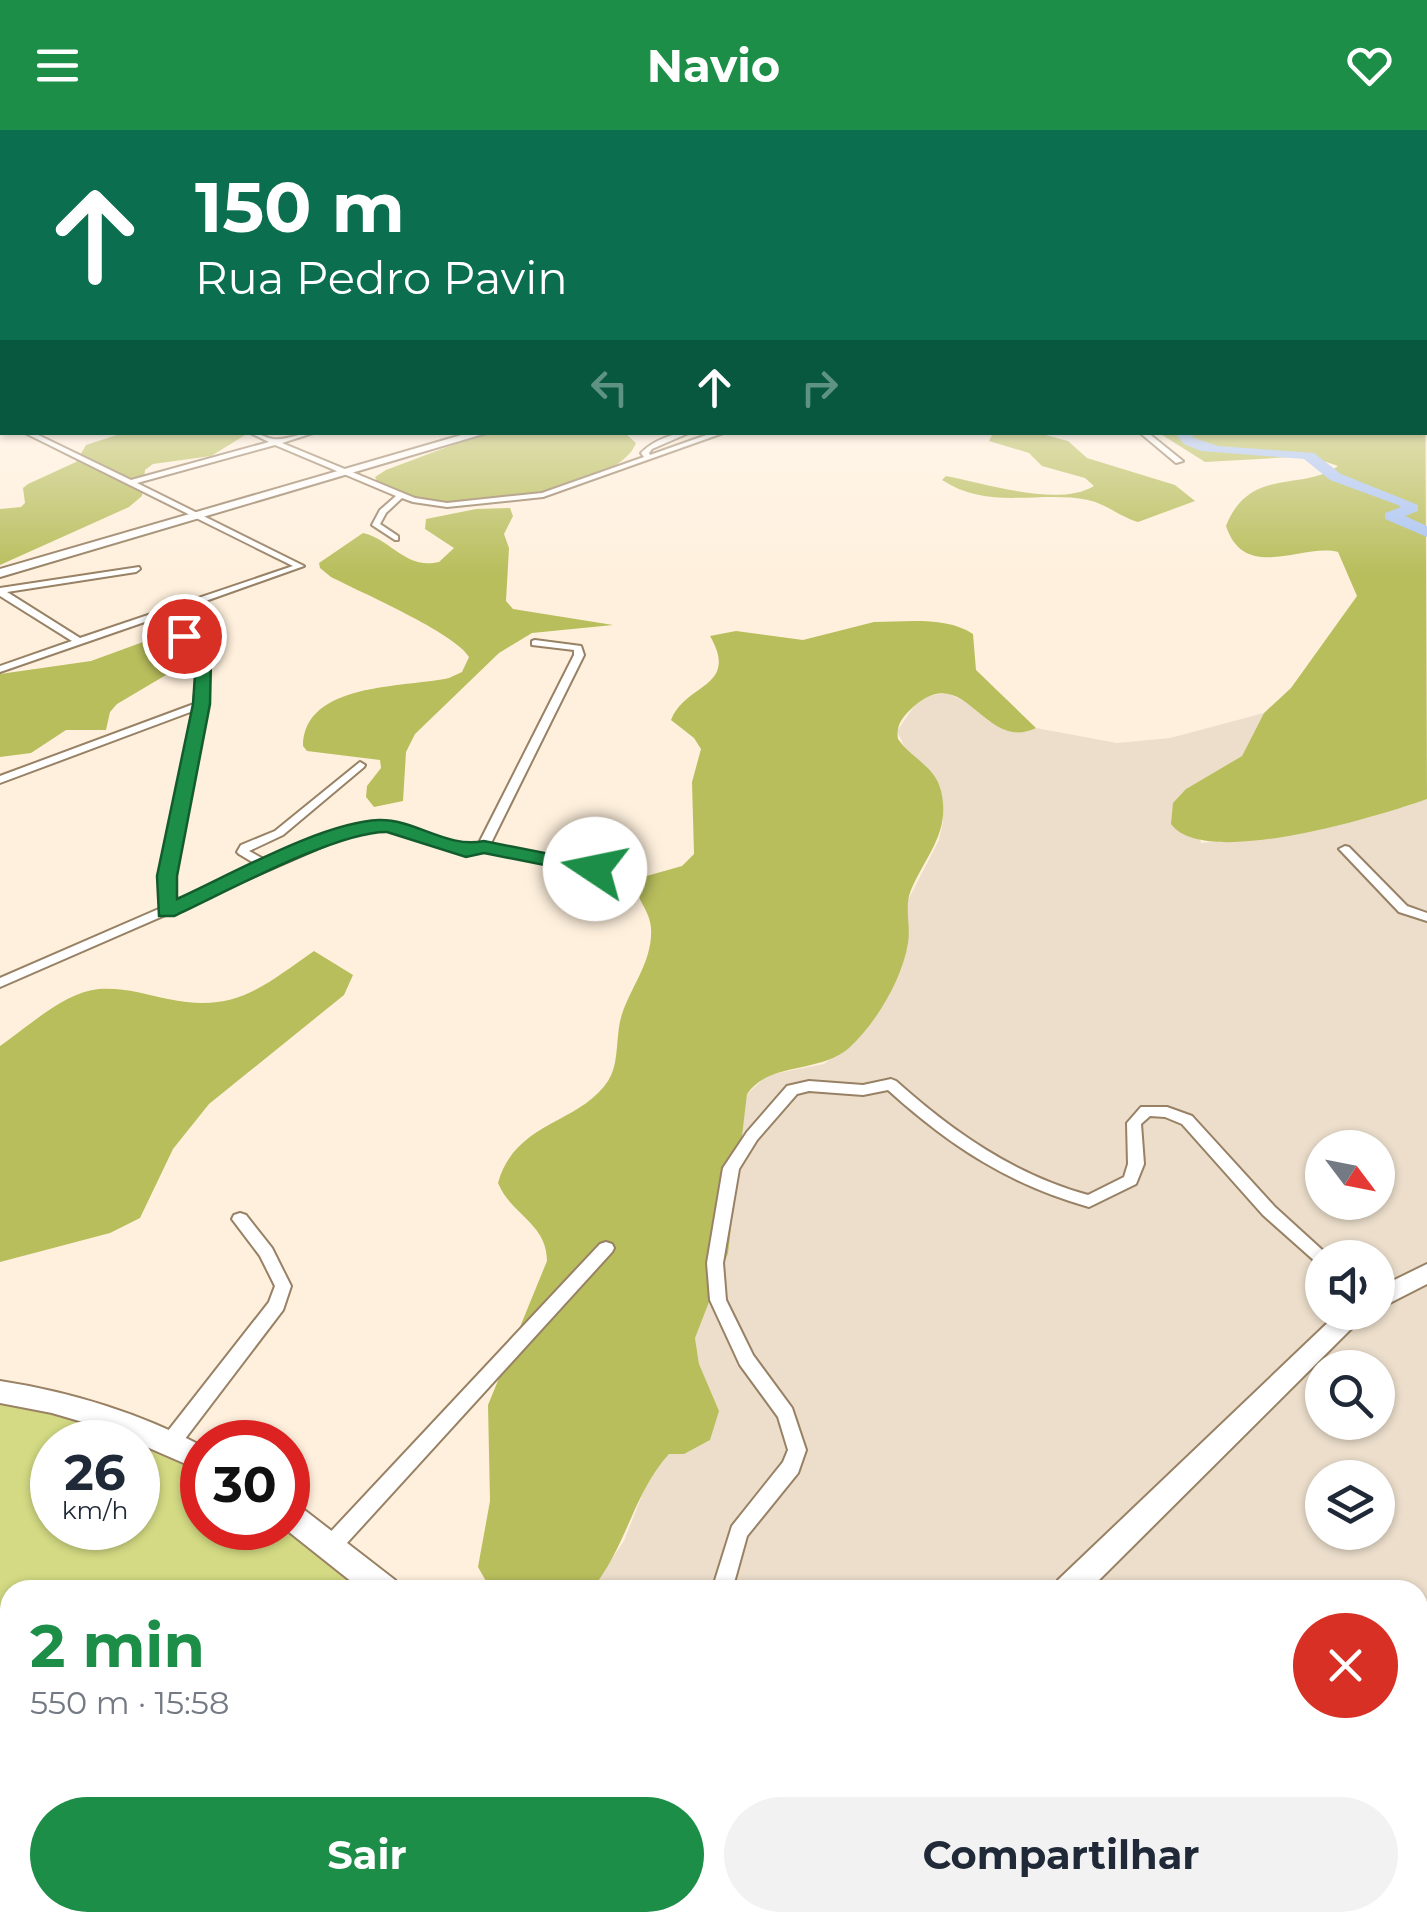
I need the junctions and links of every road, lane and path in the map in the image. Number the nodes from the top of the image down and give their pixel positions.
1 (32, 435) edge
2 (262, 435) edge
3 (304, 435) edge
4 (475, 435) edge
5 (681, 435) edge
6 (715, 435) edge
7 (1146, 435) edge
8 (276, 443) junction
9 (648, 459) junction
10 (1179, 461) dead end
11 (348, 472) junction
12 (133, 482) junction
13 (401, 495) junction
14 (200, 516) junction
15 (396, 538) dead end
16 (136, 569) dead end
17 (0, 576) edge
18 (0, 591) edge
19 (164, 613) junction
20 (80, 642) junction
21 (535, 643) dead end
22 (0, 669) edge
23 (202, 704) junction
24 (360, 765) dead end
25 (0, 780) edge
26 (330, 838) joint
27 (484, 847) junction
28 (1345, 849) dead end
29 (268, 866) junction
30 (595, 869) dead end
31 (166, 912) junction
32 (1427, 917) edge
33 (0, 983) edge
34 (240, 1219) dead end
35 (1305, 1242) edge
36 (606, 1248) dead end
37 (1427, 1273) edge
38 (1395, 1290) edge
39 (1336, 1330) edge
40 (0, 1392) edge
41 (170, 1442) junction
42 (180, 1447) edge
43 (310, 1532) edge
44 (329, 1548) junction
45 (372, 1580) edge
46 (725, 1580) edge
47 (1078, 1580) edge

1 - 12 street
2 - 8 street
3 - 8 street
4 - 11 street
5 - 9 street
6 - 9 street
7 - 10 street
8 - 11 street
8 - 12 street
9 - 13 street
11 - 13 street
11 - 14 street
12 - 14 street
13 - 15 street
14 - 17 street
14 - 19 street
16 - 18 street
18 - 20 street
19 - 20 street
19 - 23 street
20 - 22 street
21 - 27 street
23 - 25 street
23 - 31 street
24 - 29 street
26 - 27 street
26 - 29 street
27 - 30 street
28 - 32 street
29 - 31 street
31 - 33 street
34 - 41 street
35 - 46 street
36 - 44 street
37 - 38 street
39 - 47 street
40 - 41 street
41 - 42 street
43 - 44 street
44 - 45 street

